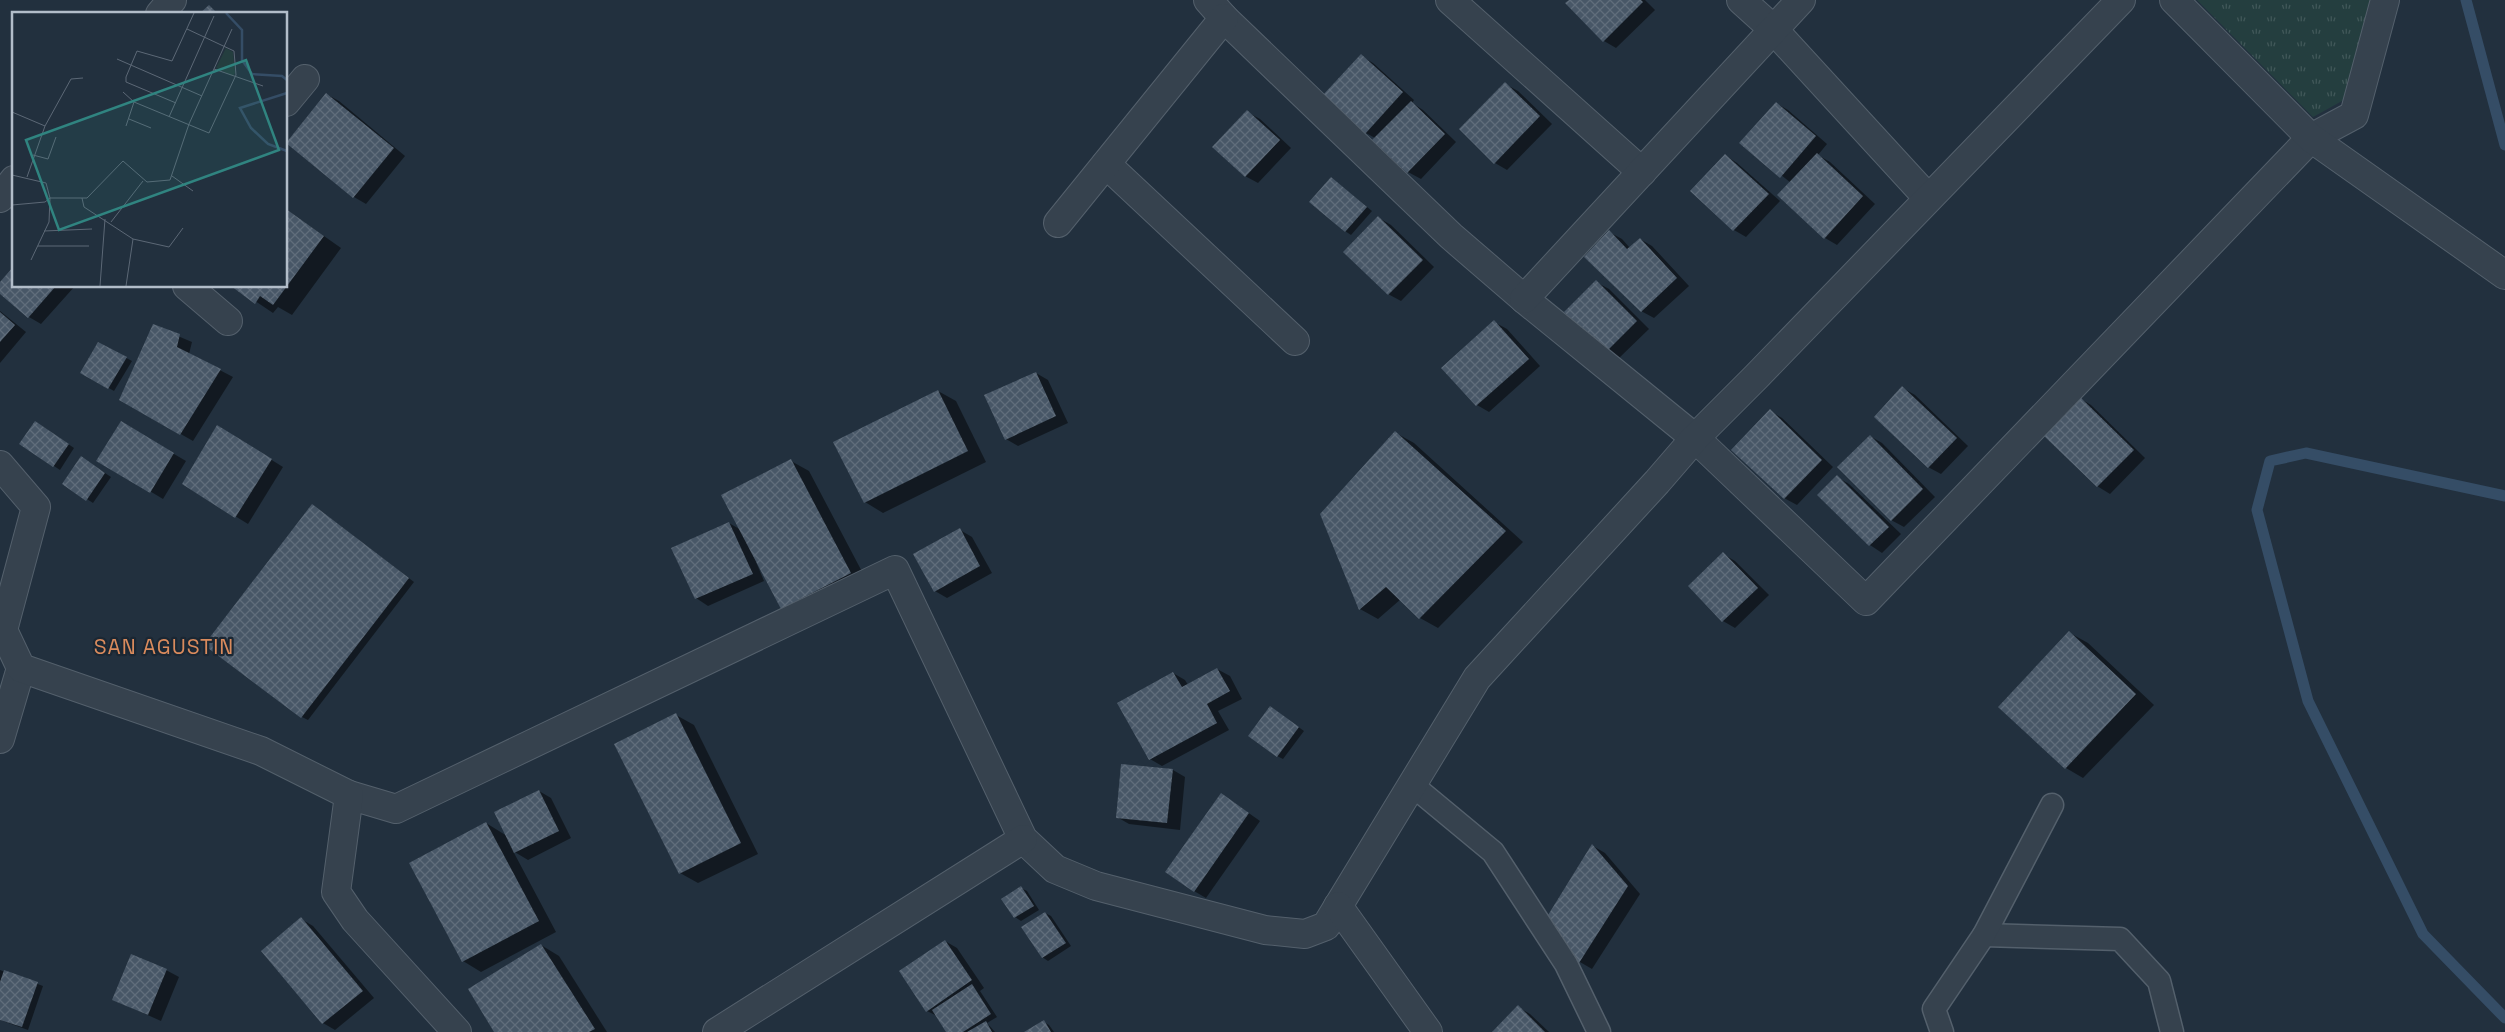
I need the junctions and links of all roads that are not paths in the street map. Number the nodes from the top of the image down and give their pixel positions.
1 (172, 0) edge
2 (1450, 0) edge
3 (1741, 0) edge
4 (1801, 0) edge
5 (2121, 0) edge
6 (2174, 0) edge
7 (2385, 0) edge
8 (1216, 9) edge
9 (162, 12) edge
10 (1772, 28) junction
11 (305, 79) dead end
12 (288, 100) edge
13 (2311, 138) junction
14 (1106, 164) junction
15 (1642, 172) junction
16 (1928, 198) junction
17 (1058, 223) dead end
18 (2505, 275) edge
19 (189, 288) edge
20 (1524, 299) junction
21 (228, 321) dead end
22 (1295, 342) dead end
23 (1695, 438) junction
24 (0, 465) edge
25 (10, 673) edge
26 (0, 739) edge
27 (1411, 784) junction
28 (348, 795) junction
29 (2052, 805) dead end
30 (1023, 839) junction
31 (1338, 906) junction
32 (1984, 935) junction
33 (457, 1032) edge
34 (717, 1032) edge
35 (1428, 1032) edge
36 (1599, 1032) edge
37 (1942, 1032) edge
38 (2172, 1032) edge

1 - 9 street
2 - 15 street
3 - 10 street
4 - 10 street
5 - 16 street
6 - 13 street
7 - 13 street
8 - 14 street
8 - 20 street
10 - 15 street
10 - 16 street
11 - 12 street
13 - 18 street
13 - 23 street
14 - 17 street
14 - 22 street
15 - 20 street
16 - 23 street
19 - 21 street
20 - 23 street
23 - 27 street
24 - 25 street
25 - 26 street
25 - 28 street
27 - 31 street
27 - 36 lane
28 - 30 street
28 - 33 street
29 - 32 lane
30 - 31 street
30 - 34 street
31 - 35 street
32 - 37 lane
32 - 38 lane

